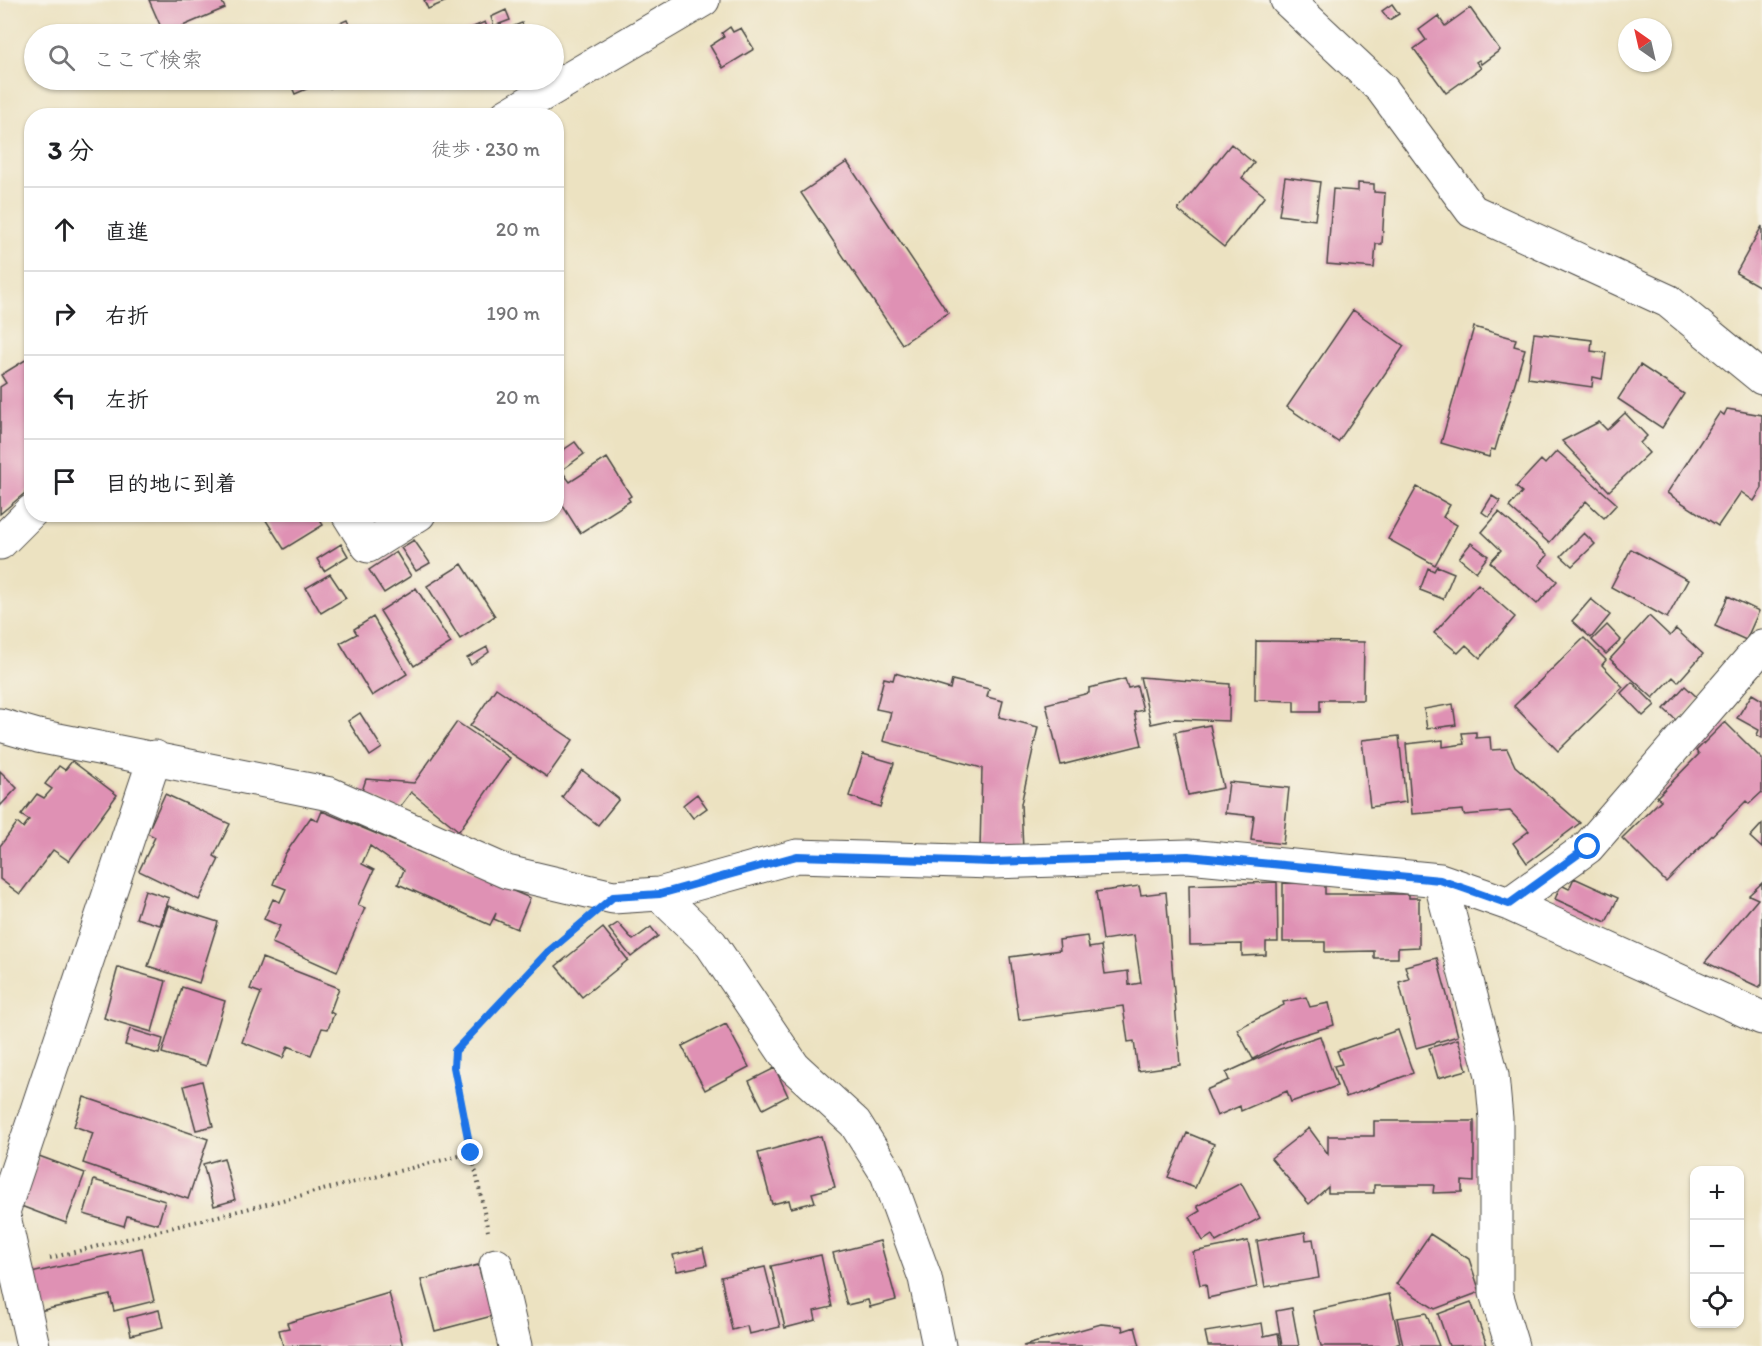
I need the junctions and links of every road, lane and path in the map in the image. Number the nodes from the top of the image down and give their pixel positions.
1 (703, 0) edge
2 (1287, 0) edge
3 (564, 82) edge
4 (550, 90) edge
5 (520, 108) edge
6 (1762, 378) edge
7 (24, 519) edge
8 (353, 522) edge
9 (406, 522) edge
10 (0, 543) edge
11 (1762, 646) edge
12 (0, 725) edge
13 (155, 757) junction
14 (1440, 880) junction
15 (660, 894) junction
16 (613, 897) junction
17 (1509, 904) junction
18 (1762, 1018) edge
19 (471, 1153) junction
20 (496, 1265) joint
21 (14, 1267) junction
22 (33, 1346) edge
23 (515, 1346) edge
24 (939, 1346) edge
25 (1512, 1346) edge

1 - 3 street
2 - 6 street
4 - 5 street
7 - 10 street
8 - 9 street
11 - 17 street
12 - 13 street
13 - 16 street
13 - 21 street
14 - 15 street
14 - 17 street
14 - 25 street
15 - 16 street
15 - 24 street
16 - 19 path
17 - 18 street
19 - 20 path
19 - 21 path
20 - 23 street
21 - 22 street

